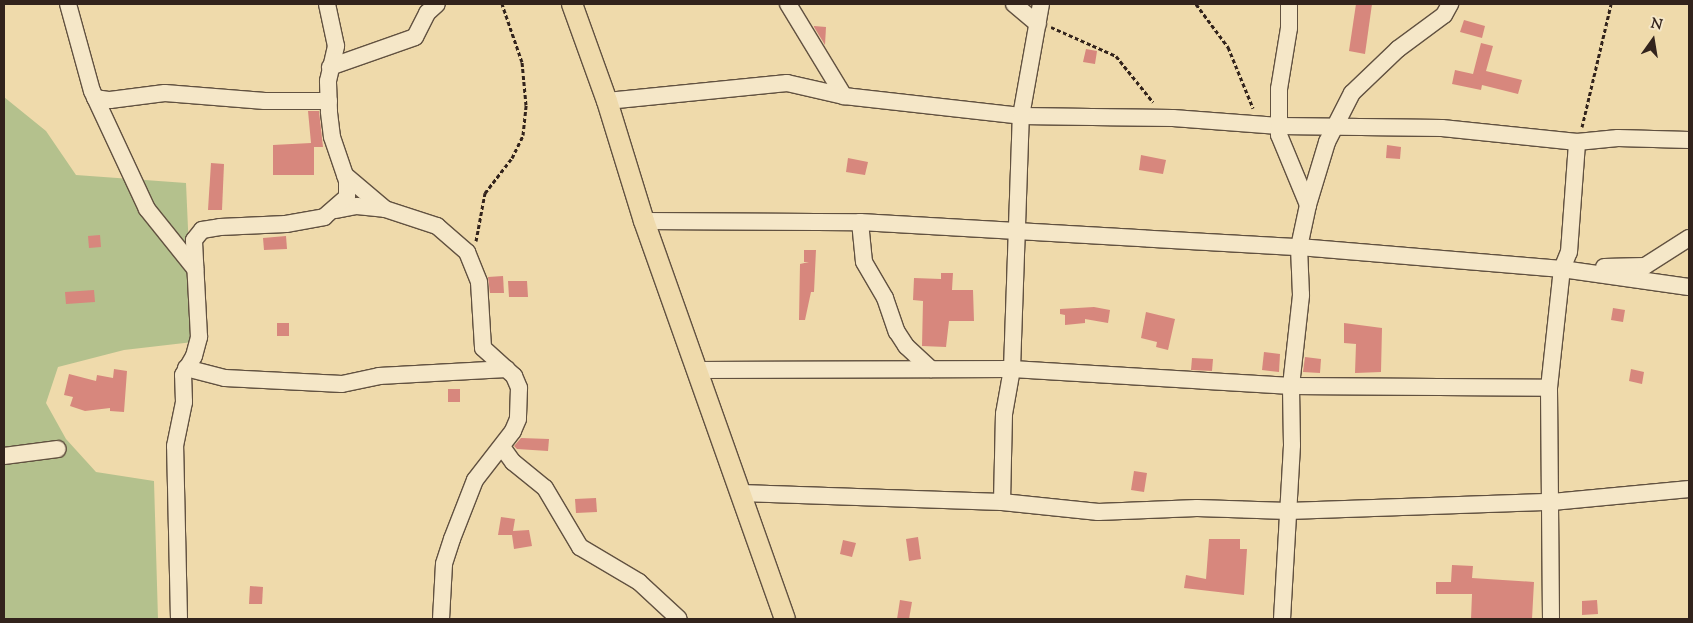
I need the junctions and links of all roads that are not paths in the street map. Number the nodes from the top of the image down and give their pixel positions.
1 (68, 4) edge
2 (326, 4) edge
3 (437, 4) edge
4 (572, 4) edge
5 (788, 4) edge
6 (1014, 4) edge
7 (1041, 4) edge
8 (1289, 4) edge
9 (1450, 4) edge
10 (1038, 24) junction
11 (330, 67) junction
12 (844, 96) junction
13 (95, 98) junction
14 (328, 101) junction
15 (608, 101) junction
16 (1021, 116) junction
17 (1279, 126) junction
18 (1335, 126) junction
19 (1689, 140) edge
20 (1577, 142) junction
21 (345, 175) junction
22 (1308, 205) junction
23 (385, 209) junction
24 (336, 210) junction
25 (644, 221) junction
26 (860, 222) junction
27 (1016, 233) junction
28 (1689, 238) edge
29 (1299, 247) junction
30 (195, 269) junction
31 (1562, 269) junction
32 (1689, 287) edge
33 (186, 368) junction
34 (508, 369) junction
35 (931, 369) junction
36 (1012, 369) junction
37 (698, 370) junction
38 (1291, 386) junction
39 (1549, 388) junction
40 (502, 447) junction
41 (58, 449) dead end
42 (4, 456) edge
43 (1689, 489) edge
44 (741, 493) junction
45 (1002, 502) junction
46 (1552, 502) junction
47 (1288, 510) junction
48 (180, 619) edge
49 (441, 619) edge
50 (678, 619) edge
51 (785, 619) edge
52 (1282, 619) edge
53 (1551, 619) edge

1 - 13 street
2 - 11 street
3 - 11 street
4 - 15 main road
5 - 12 street
6 - 10 street
7 - 10 street
8 - 17 street
9 - 18 street
10 - 16 street
11 - 14 street
12 - 15 street
12 - 16 street
13 - 14 street
13 - 30 street
14 - 21 street
15 - 25 main road
16 - 17 street
16 - 27 street
17 - 18 street
17 - 22 street
18 - 20 street
18 - 22 street
19 - 20 street
20 - 31 street
21 - 23 street
21 - 24 street
22 - 29 street
23 - 24 street
23 - 34 street
24 - 30 street
25 - 26 street
25 - 37 main road
26 - 27 street
26 - 35 street
27 - 29 street
27 - 36 street
28 - 31 street
29 - 31 street
29 - 38 street
30 - 33 street
31 - 32 street
31 - 39 street
33 - 34 street
33 - 48 street
34 - 40 street
35 - 36 street
35 - 37 street
36 - 38 street
36 - 45 street
37 - 44 main road
38 - 39 street
38 - 47 street
39 - 46 street
40 - 49 street
40 - 50 street
41 - 42 street
43 - 46 street
44 - 45 street
44 - 51 main road
45 - 47 street
46 - 47 street
46 - 53 street
47 - 52 street

